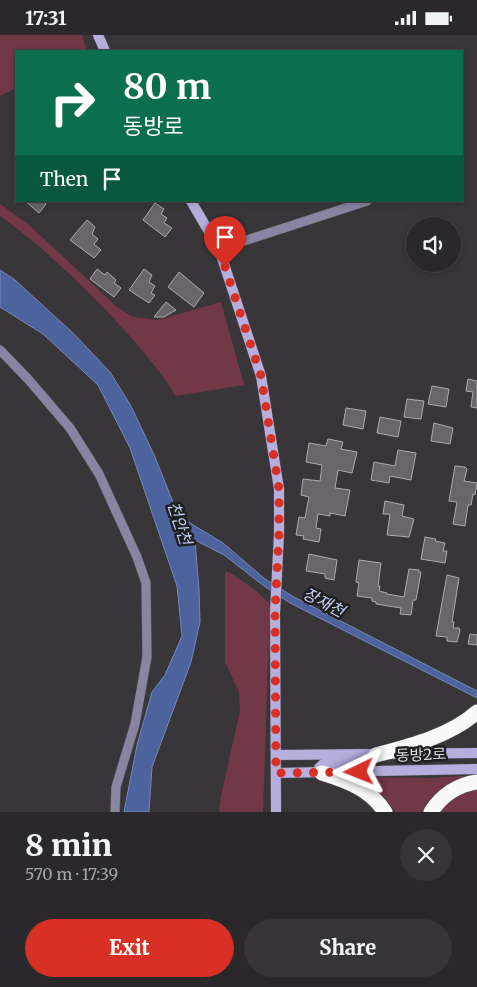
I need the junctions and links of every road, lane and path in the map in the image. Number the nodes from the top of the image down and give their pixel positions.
1 (98, 35) edge
2 (105, 50) edge
3 (192, 202) edge
4 (364, 202) edge
5 (219, 249) junction
6 (0, 350) edge
7 (476, 713) edge
8 (477, 753) edge
9 (276, 755) junction
10 (376, 755) junction
11 (394, 755) junction
12 (477, 769) edge
13 (276, 773) junction
14 (322, 773) junction
15 (477, 782) edge
16 (115, 812) edge
17 (276, 812) edge
18 (386, 812) edge
19 (431, 812) edge

1 - 2 street
3 - 5 street
4 - 5 street
5 - 9 street
6 - 16 street
7 - 10 highway
8 - 11 street, 동방2로
9 - 10 street, 동방2로
9 - 13 street
10 - 11 street, 동방2로
11 - 14 street
12 - 14 street, 동방2로
13 - 14 street, 동방2로
13 - 17 street
14 - 18 highway
15 - 19 highway

